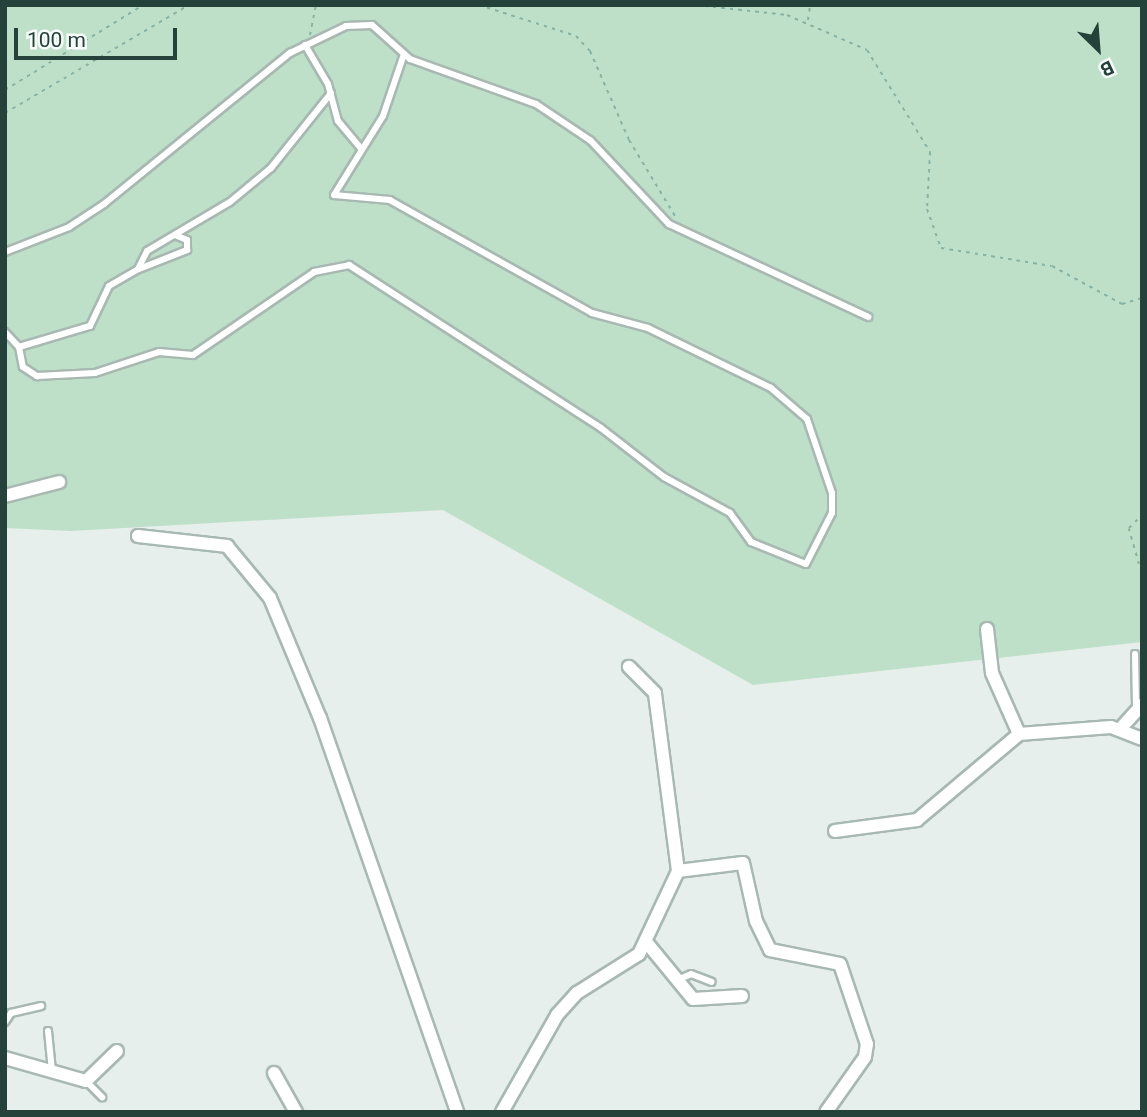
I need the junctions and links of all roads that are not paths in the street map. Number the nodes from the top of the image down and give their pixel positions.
1 (305, 45) junction
2 (404, 54) junction
3 (331, 93) junction
4 (361, 148) junction
5 (175, 235) junction
6 (5, 252) edge
7 (138, 269) junction
8 (867, 317) dead end
9 (5, 332) edge
10 (19, 347) junction
11 (59, 482) dead end
12 (5, 496) edge
13 (138, 536) dead end
14 (987, 629) dead end
15 (1135, 654) dead end
16 (629, 667) dead end
17 (1139, 707) edge
18 (1121, 728) junction
19 (1019, 734) junction
20 (1142, 739) edge
21 (835, 831) dead end
22 (678, 871) junction
23 (647, 943) junction
24 (677, 979) junction
25 (712, 982) dead end
26 (742, 996) dead end
27 (41, 1006) dead end
28 (5, 1022) edge
29 (48, 1031) dead end
30 (117, 1051) dead end
31 (5, 1058) edge
32 (274, 1073) dead end
33 (53, 1076) junction
34 (86, 1081) junction
35 (102, 1097) dead end
36 (296, 1112) edge
37 (457, 1112) edge
38 (502, 1112) edge
39 (825, 1112) edge

1 - 2 lane
1 - 3 lane
1 - 6 lane
2 - 4 lane
2 - 8 lane
3 - 4 lane
3 - 5 lane
4 - 10 lane
5 - 7 lane
5 - 7 lane
7 - 10 lane
9 - 10 lane
11 - 12 street
13 - 37 street
14 - 19 street
15 - 17 lane
16 - 22 street
17 - 18 street
18 - 19 street
18 - 20 street
19 - 21 street
22 - 23 street
22 - 39 street
23 - 24 street
23 - 38 street
24 - 25 lane
24 - 26 street
27 - 28 lane
29 - 33 lane
30 - 34 street
31 - 33 street
32 - 36 street
33 - 34 street
34 - 35 lane

